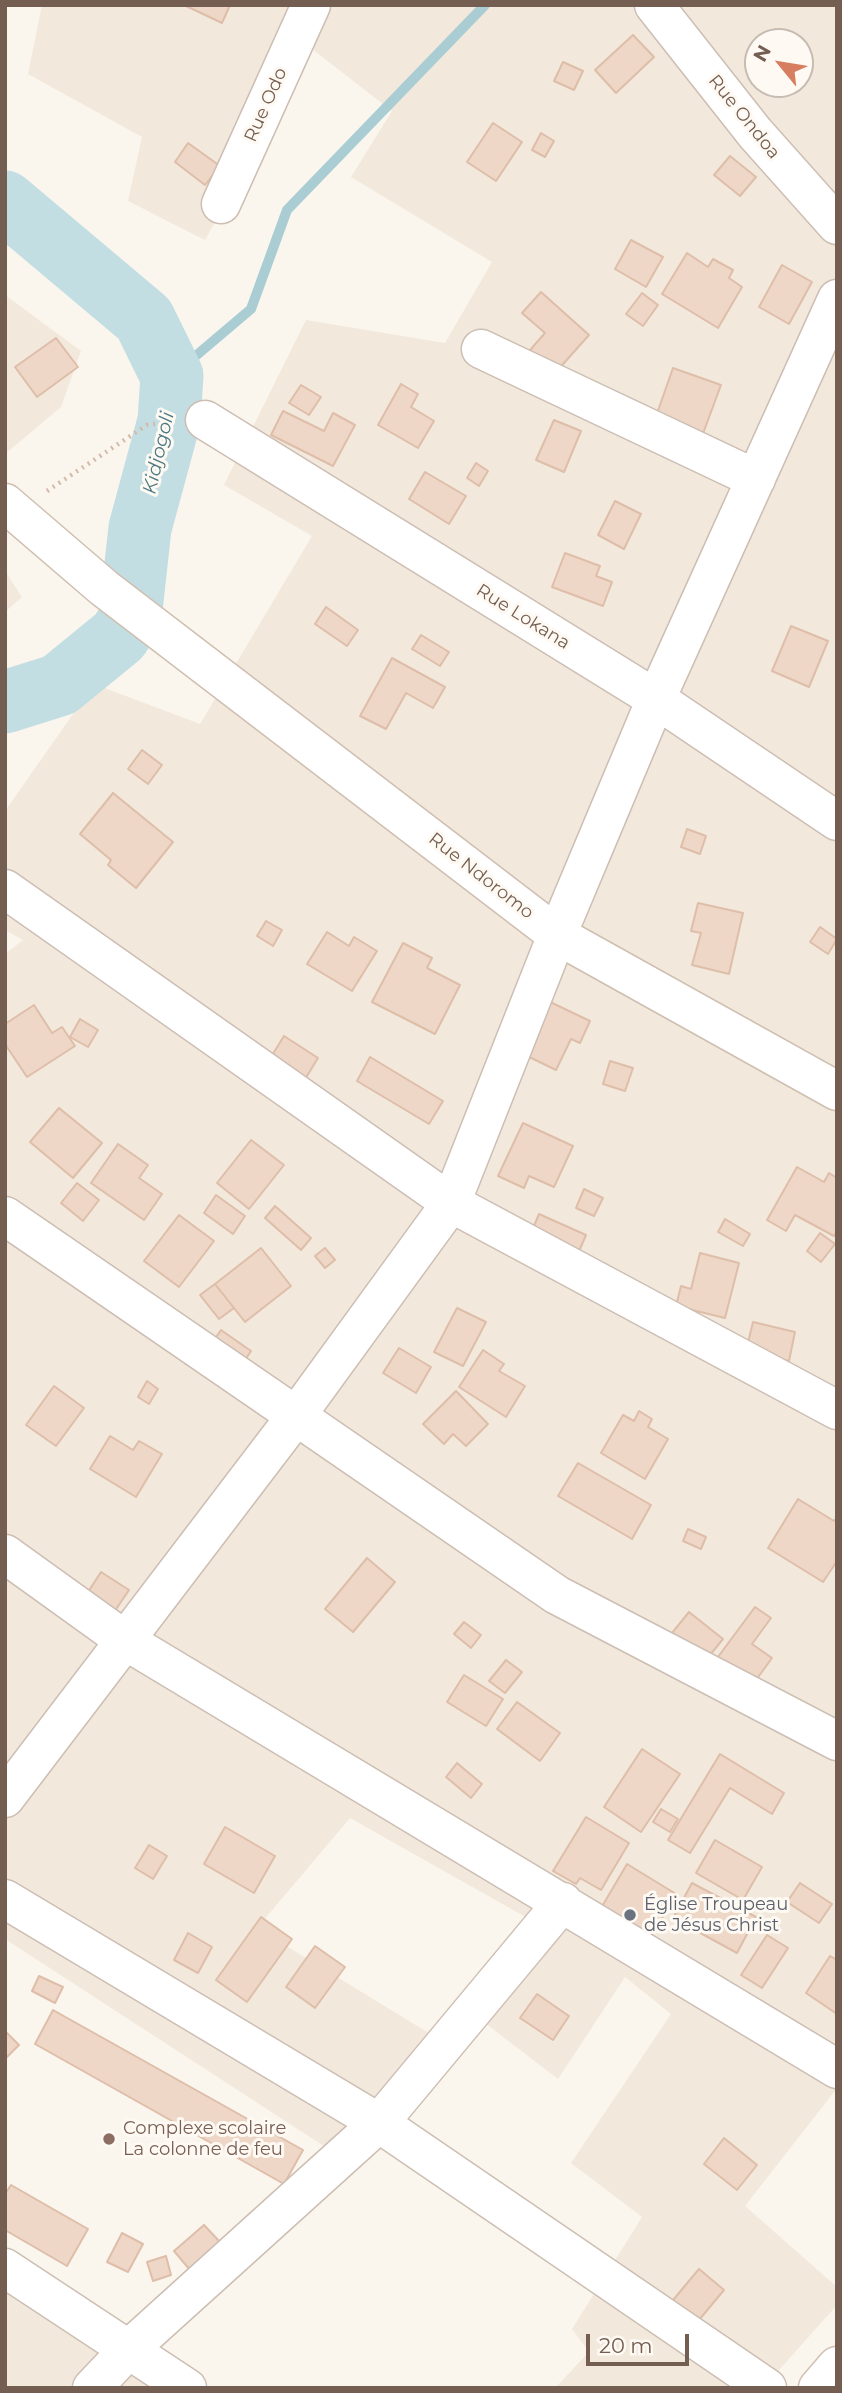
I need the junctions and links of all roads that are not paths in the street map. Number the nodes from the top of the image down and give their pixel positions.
1 (311, 5) edge
2 (654, 5) edge
3 (221, 204) dead end
4 (837, 225) edge
5 (837, 299) edge
6 (481, 349) dead end
7 (205, 420) road end
8 (757, 479) junction
9 (9, 508) edge
10 (656, 699) junction
11 (837, 821) edge
12 (5, 889) edge
13 (557, 935) junction
14 (837, 1091) edge
15 (451, 1203) junction
16 (5, 1216) edge
17 (837, 1410) edge
18 (296, 1416) junction
19 (5, 1554) edge
20 (126, 1641) junction
21 (837, 1741) edge
22 (5, 1798) edge
23 (5, 1899) edge
24 (563, 1902) junction
25 (837, 2069) edge
26 (379, 2123) junction
27 (5, 2268) edge
28 (129, 2349) junction
29 (837, 2366) edge
30 (92, 2388) edge
31 (187, 2388) edge
32 (767, 2388) edge
33 (818, 2388) edge

1 - 3 street, Rue Odo
2 - 4 street, Rue Ondoa
5 - 8 street
6 - 8 street
7 - 10 street, Rue Lokana
8 - 10 street
9 - 13 street, Rue Ndoromo
10 - 11 street, Rue Lokana
10 - 13 street
12 - 15 street
13 - 14 street, Rue Ndoromo
13 - 15 street
15 - 17 street
15 - 18 street
16 - 18 street
18 - 20 street
18 - 21 street
19 - 20 street
20 - 22 street
20 - 24 street
23 - 26 street
24 - 25 street
24 - 26 street
26 - 28 street
26 - 32 street
27 - 28 street
28 - 30 street
28 - 31 street
29 - 33 street

